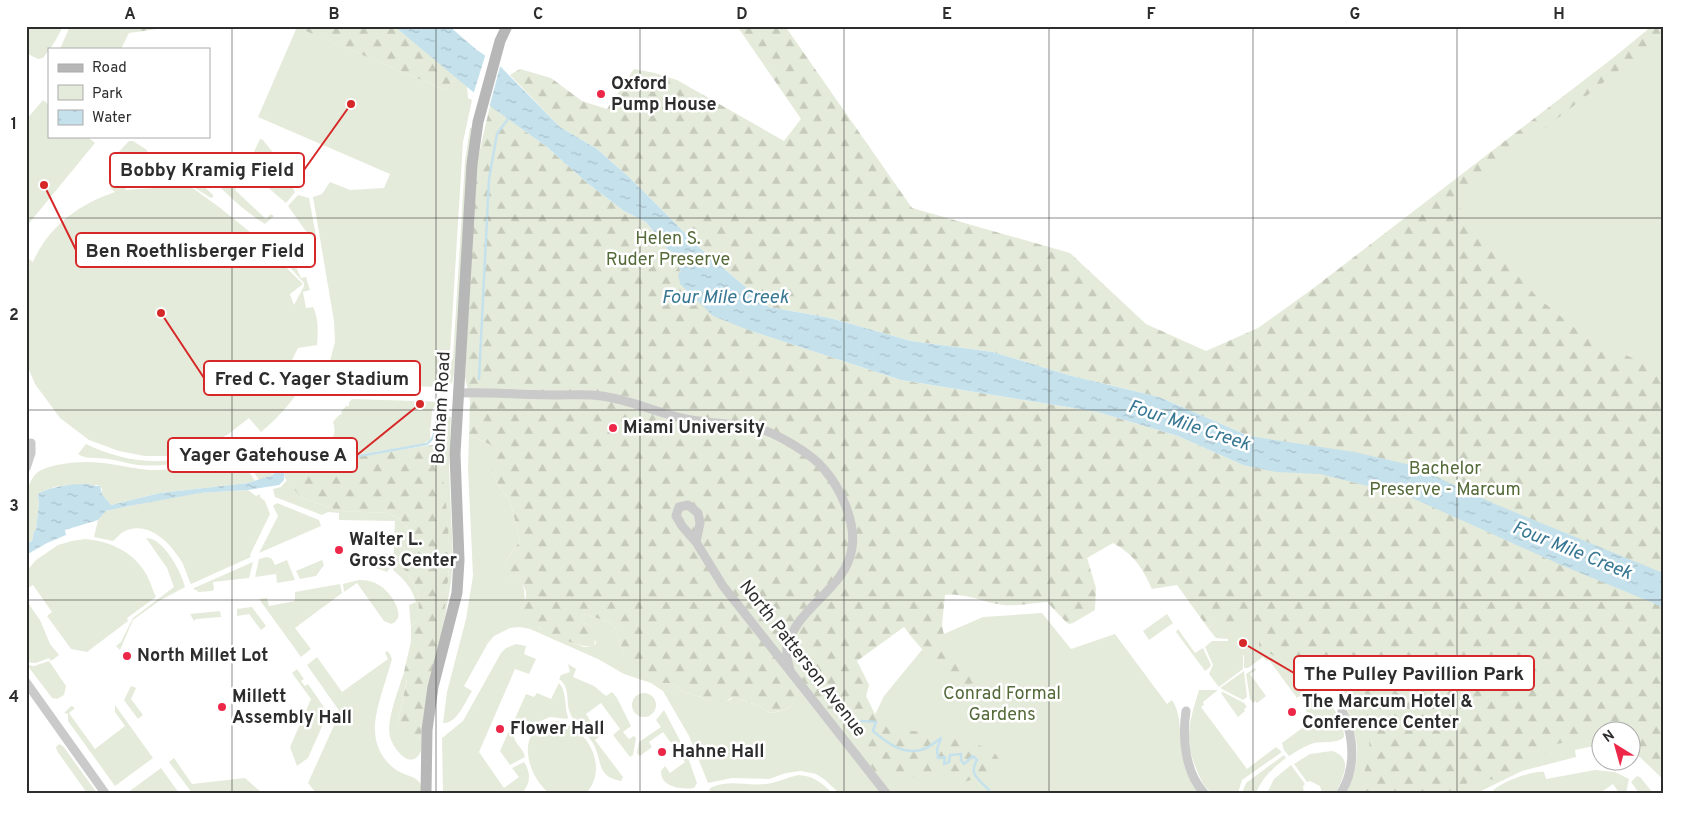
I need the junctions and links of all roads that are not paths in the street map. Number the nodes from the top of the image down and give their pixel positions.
1 (507, 26) edge
2 (459, 393) junction
3 (31, 443) dead end
4 (26, 468) edge
5 (696, 542) dead end
6 (790, 670) junction
7 (26, 682) edge
8 (1342, 711) dead end
9 (1186, 712) dead end
10 (105, 793) edge
11 (426, 793) edge
12 (886, 793) edge
13 (1204, 793) edge
14 (1341, 793) edge

1 - 2 street, Bonham Road
2 - 6 street
2 - 11 street, Bonham Road
3 - 4 street
5 - 6 street, North Patterson Avenue
6 - 12 street, North Patterson Avenue
7 - 10 street
8 - 14 street
9 - 13 street

